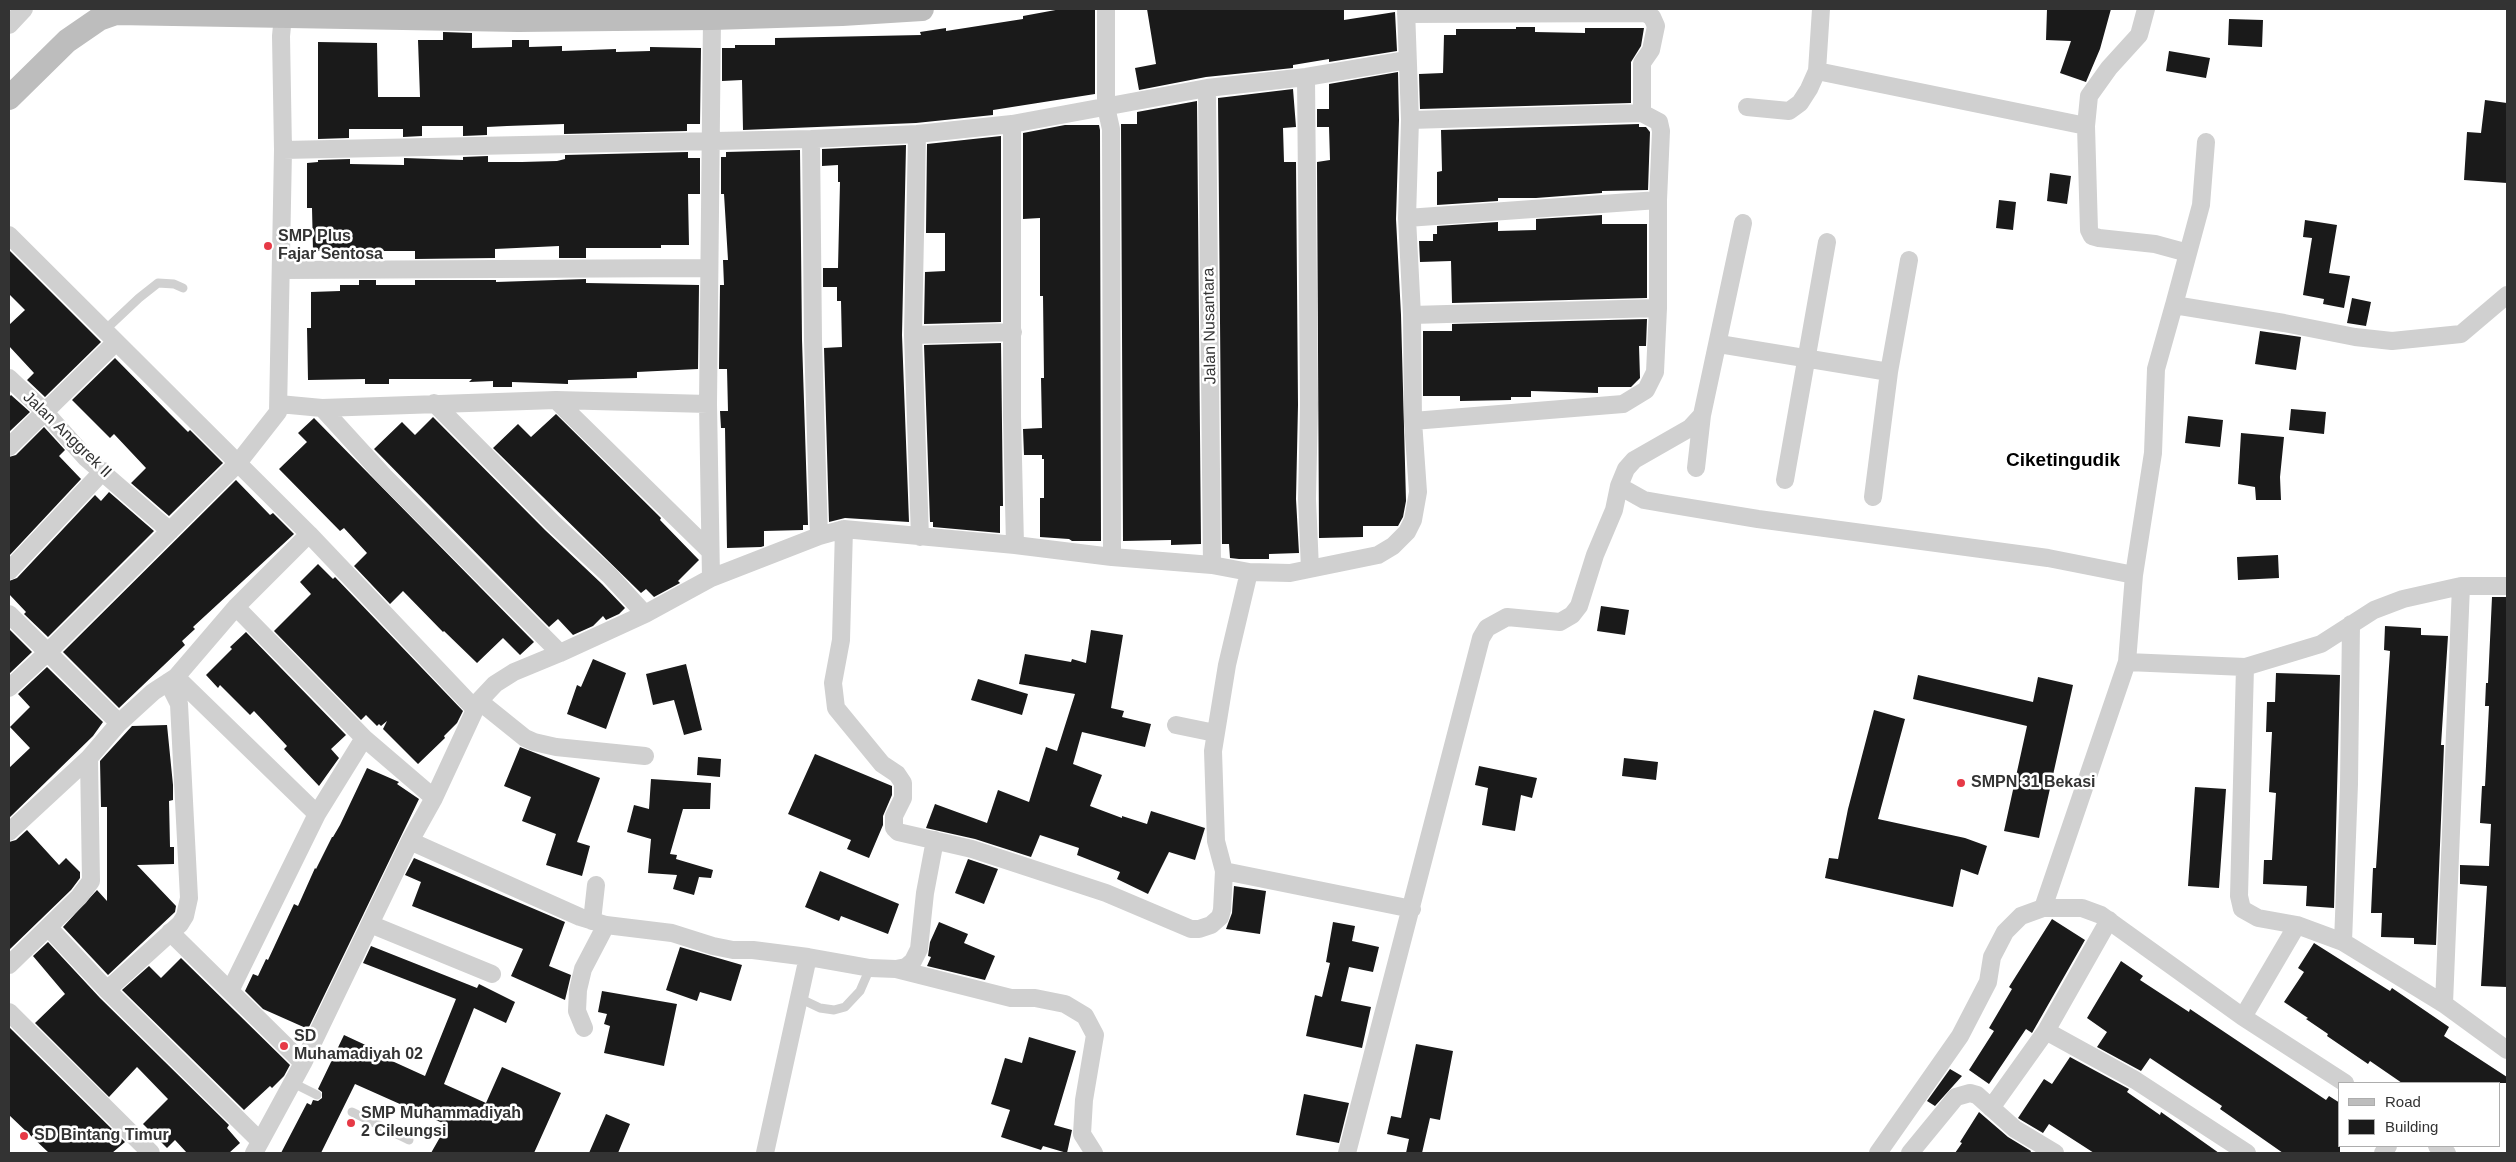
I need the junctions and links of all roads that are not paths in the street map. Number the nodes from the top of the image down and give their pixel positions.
1 (24, 9) edge
2 (922, 9) edge
3 (1106, 9) edge
4 (1821, 9) edge
5 (2146, 9) edge
6 (1406, 11) edge
7 (840, 12) edge
8 (283, 16) junction
9 (712, 18) junction
10 (9, 25) edge
11 (1407, 60) junction
12 (1817, 70) junction
13 (1306, 77) junction
14 (1207, 88) junction
15 (9, 98) edge
16 (1106, 107) junction
17 (1747, 107) dead end
18 (1642, 113) junction
19 (1410, 120) junction
20 (1012, 124) junction
21 (2086, 126) junction
22 (917, 134) junction
23 (811, 139) junction
24 (709, 141) junction
25 (2206, 142) dead end
26 (283, 150) junction
27 (1658, 200) junction
28 (1407, 218) junction
29 (1743, 223) dead end
30 (9, 235) edge
31 (1826, 242) dead end
32 (2188, 253) junction
33 (1909, 260) dead end
34 (708, 268) junction
35 (280, 270) junction
36 (183, 288) dead end
37 (2507, 295) edge
38 (2174, 305) junction
39 (1658, 308) junction
40 (1412, 315) junction
41 (1013, 332) junction
42 (913, 335) junction
43 (110, 336) junction
44 (1719, 344) junction
45 (1806, 359) junction
46 (1888, 372) junction
47 (9, 378) edge
48 (556, 400) junction
49 (434, 403) junction
50 (279, 404) junction
51 (708, 404) junction
52 (322, 408) junction
53 (44, 411) junction
54 (1702, 415) junction
55 (1413, 421) junction
56 (9, 447) edge
57 (238, 463) junction
58 (1696, 468) dead end
59 (103, 471) junction
60 (1785, 480) dead end
61 (1619, 486) junction
62 (1872, 497) dead end
63 (844, 529) junction
64 (170, 531) junction
65 (309, 534) junction
66 (819, 536) junction
67 (920, 537) junction
68 (1015, 545) junction
69 (709, 550) junction
70 (1112, 557) junction
71 (1212, 565) junction
72 (9, 570) edge
73 (1310, 570) junction
74 (1249, 572) junction
75 (2134, 575) junction
76 (711, 578) junction
77 (2461, 586) junction
78 (2507, 586) edge
79 (236, 607) junction
80 (9, 614) edge
81 (645, 614) junction
82 (2351, 624) junction
83 (48, 652) junction
84 (560, 653) junction
85 (2127, 662) junction
86 (2245, 667) junction
87 (172, 679) junction
88 (9, 688) edge
89 (477, 705) junction
90 (119, 723) junction
91 (1176, 725) dead end
92 (1215, 733) junction
93 (364, 738) junction
94 (645, 756) dead end
95 (89, 758) junction
96 (434, 798) junction
97 (318, 814) junction
98 (9, 832) edge
99 (936, 840) junction
100 (410, 841) junction
101 (1224, 871) junction
102 (596, 885) dead end
103 (1412, 908) junction
104 (2043, 908) junction
105 (2109, 920) junction
106 (599, 923) junction
107 (370, 924) junction
108 (2297, 925) junction
109 (48, 927) junction
110 (170, 932) junction
111 (2343, 942) junction
112 (808, 957) junction
113 (9, 965) edge
114 (870, 968) junction
115 (896, 969) junction
116 (492, 974) dead end
117 (107, 990) junction
118 (230, 991) junction
119 (799, 998) junction
120 (2444, 1004) junction
121 (9, 1012) edge
122 (2243, 1017) junction
123 (584, 1028) dead end
124 (2046, 1030) junction
125 (2507, 1050) edge
126 (303, 1063) junction
127 (291, 1082) junction
128 (2343, 1082) edge
129 (317, 1095) dead end
130 (1991, 1108) junction
131 (352, 1112) dead end
132 (409, 1140) dead end
133 (257, 1147) edge
134 (2036, 1148) edge
135 (151, 1153) edge
136 (765, 1153) edge
137 (1094, 1153) edge
138 (1347, 1153) edge
139 (1878, 1153) edge
140 (1910, 1153) edge
141 (2055, 1153) edge
142 (2247, 1153) edge

1 - 10 street
2 - 7 street
3 - 16 street
4 - 12 street
5 - 21 street
6 - 11 street
6 - 18 street
7 - 9 street
8 - 9 street
8 - 15 street
8 - 26 street
9 - 24 street
11 - 13 street
11 - 19 street
12 - 17 street
12 - 21 street
13 - 14 street
13 - 73 street
14 - 16 street
14 - 71 street, Jalan Nusantara
16 - 20 street
16 - 70 street
18 - 19 street
18 - 27 street
19 - 28 street
20 - 22 street
20 - 41 street
21 - 32 street
22 - 23 street
22 - 42 street
23 - 24 street
23 - 66 street
24 - 26 street
24 - 34 street
25 - 32 street
26 - 35 street
27 - 28 street
27 - 39 street
28 - 40 street
29 - 44 street
30 - 43 street
31 - 45 street
32 - 38 street
33 - 46 street
34 - 35 street
34 - 51 street
35 - 50 street
36 - 43 lane
37 - 38 street
38 - 75 street
39 - 40 street
39 - 55 street
40 - 55 street
41 - 42 street
41 - 68 street
42 - 67 street
43 - 53 street
43 - 57 street
44 - 45 street
44 - 54 street
45 - 46 street
45 - 60 street
46 - 62 street
47 - 53 street, Jalan Anggrek II
48 - 49 street
48 - 51 street
48 - 69 street
49 - 52 street
49 - 81 street
50 - 52 street
50 - 57 street
51 - 69 street
52 - 84 street
53 - 56 street
53 - 59 street, Jalan Anggrek II
54 - 58 street
54 - 61 street
55 - 73 street
57 - 64 street
57 - 65 street
59 - 64 street, Jalan Anggrek II
59 - 72 street
61 - 75 street
61 - 103 street
63 - 66 street
63 - 67 street
63 - 99 street
64 - 83 street
65 - 79 street
65 - 89 street
66 - 76 street
67 - 68 street
68 - 70 street
69 - 76 street
70 - 71 street
71 - 74 street
73 - 74 street
74 - 92 street
75 - 85 street
76 - 81 street
77 - 78 street
77 - 82 street
77 - 120 street
79 - 87 street
79 - 93 street
80 - 83 street
81 - 84 street
82 - 86 street
82 - 111 street
83 - 88 street
83 - 90 street
84 - 89 street
85 - 86 street
85 - 104 street
86 - 108 street
87 - 90 street
87 - 97 street
87 - 110 street
89 - 94 street
89 - 96 street
90 - 95 street
91 - 92 street
92 - 101 street
93 - 96 street
93 - 97 street
95 - 98 street
95 - 109 street
96 - 100 street
97 - 118 street
99 - 101 street
99 - 115 street
100 - 106 street
100 - 107 street
101 - 103 street
102 - 106 street
103 - 138 street
104 - 105 street
104 - 139 street
105 - 122 street
105 - 124 street
106 - 112 street
106 - 123 street
107 - 116 street
107 - 126 street
108 - 111 street
108 - 122 street
109 - 113 street
109 - 117 street
110 - 117 street
110 - 118 street
111 - 120 street
112 - 114 street
112 - 119 street
114 - 115 street
114 - 119 lane
115 - 137 street
117 - 133 street
118 - 126 street
119 - 136 street
120 - 125 street
121 - 135 street
122 - 128 street
124 - 130 street
124 - 142 street
126 - 127 street
127 - 129 lane
127 - 133 street
130 - 134 street
130 - 140 street
131 - 132 lane
134 - 141 street

